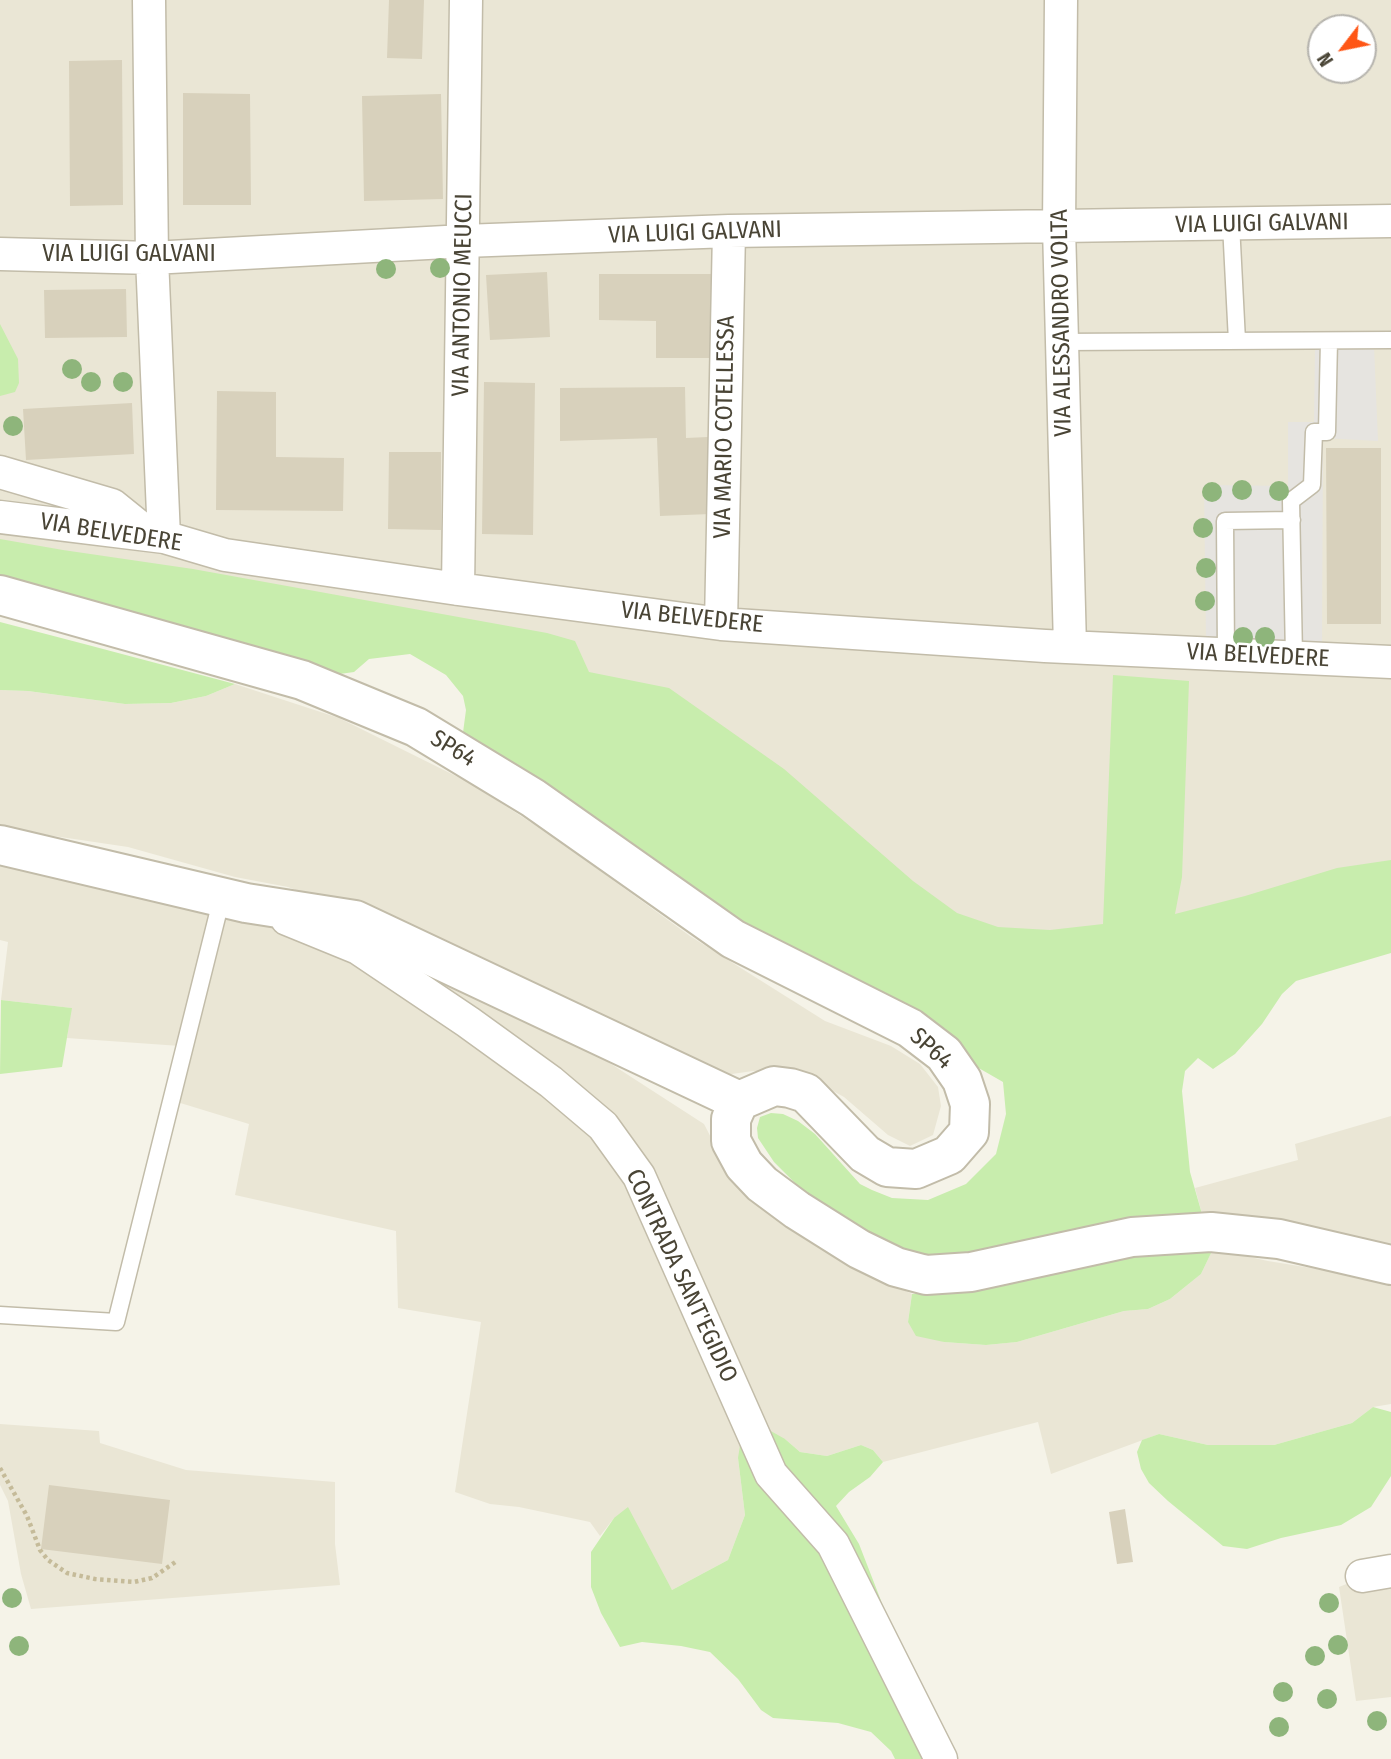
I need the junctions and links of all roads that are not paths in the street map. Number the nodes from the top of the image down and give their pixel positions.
1 (149, 0) edge
2 (466, 0) edge
3 (1061, 0) edge
4 (1391, 221) edge
5 (1231, 224) junction
6 (1059, 228) junction
7 (729, 231) junction
8 (464, 241) junction
9 (0, 254) edge
10 (152, 258) junction
11 (1391, 340) edge
12 (1237, 341) junction
13 (1329, 341) junction
14 (1062, 342) junction
15 (0, 472) edge
16 (0, 517) edge
17 (1292, 520) junction
18 (157, 536) junction
19 (457, 589) junction
20 (0, 595) edge
21 (721, 624) junction
22 (1070, 647) junction
23 (1226, 654) junction
24 (1294, 657) junction
25 (1391, 662) edge
26 (0, 845) edge
27 (234, 900) junction
28 (739, 1101) junction
29 (1391, 1265) edge
30 (0, 1315) edge
31 (941, 1759) edge

1 - 10 street
2 - 8 street, VIA ANTONIO MEUCCI
3 - 6 street, VIA ALESSANDRO VOLTA
4 - 5 street, VIA LUIGI GALVANI
5 - 6 street, VIA LUIGI GALVANI
5 - 12 lane
6 - 7 street, VIA LUIGI GALVANI
6 - 14 street, VIA ALESSANDRO VOLTA
7 - 8 street, VIA LUIGI GALVANI
7 - 21 street, VIA MARIO COTELLESSA
8 - 10 street, VIA LUIGI GALVANI
8 - 19 street, VIA ANTONIO MEUCCI
9 - 10 street, VIA LUIGI GALVANI
10 - 18 street
11 - 13 lane
12 - 13 lane
12 - 14 lane
13 - 17 lane
14 - 22 street, VIA ALESSANDRO VOLTA
15 - 18 street
16 - 18 street, VIA BELVEDERE
17 - 23 lane
17 - 24 lane
18 - 19 street, VIA BELVEDERE
19 - 21 street, VIA BELVEDERE
20 - 28 street, SP64
21 - 22 street, VIA BELVEDERE
22 - 23 street, VIA BELVEDERE
23 - 24 street, VIA BELVEDERE
24 - 25 street, VIA BELVEDERE
26 - 27 street, CONTRADA SANT'EGIDIO
27 - 28 street, CONTRADA SANT'EGIDIO
27 - 30 lane
27 - 31 street, CONTRADA SANT'EGIDIO
28 - 29 street

